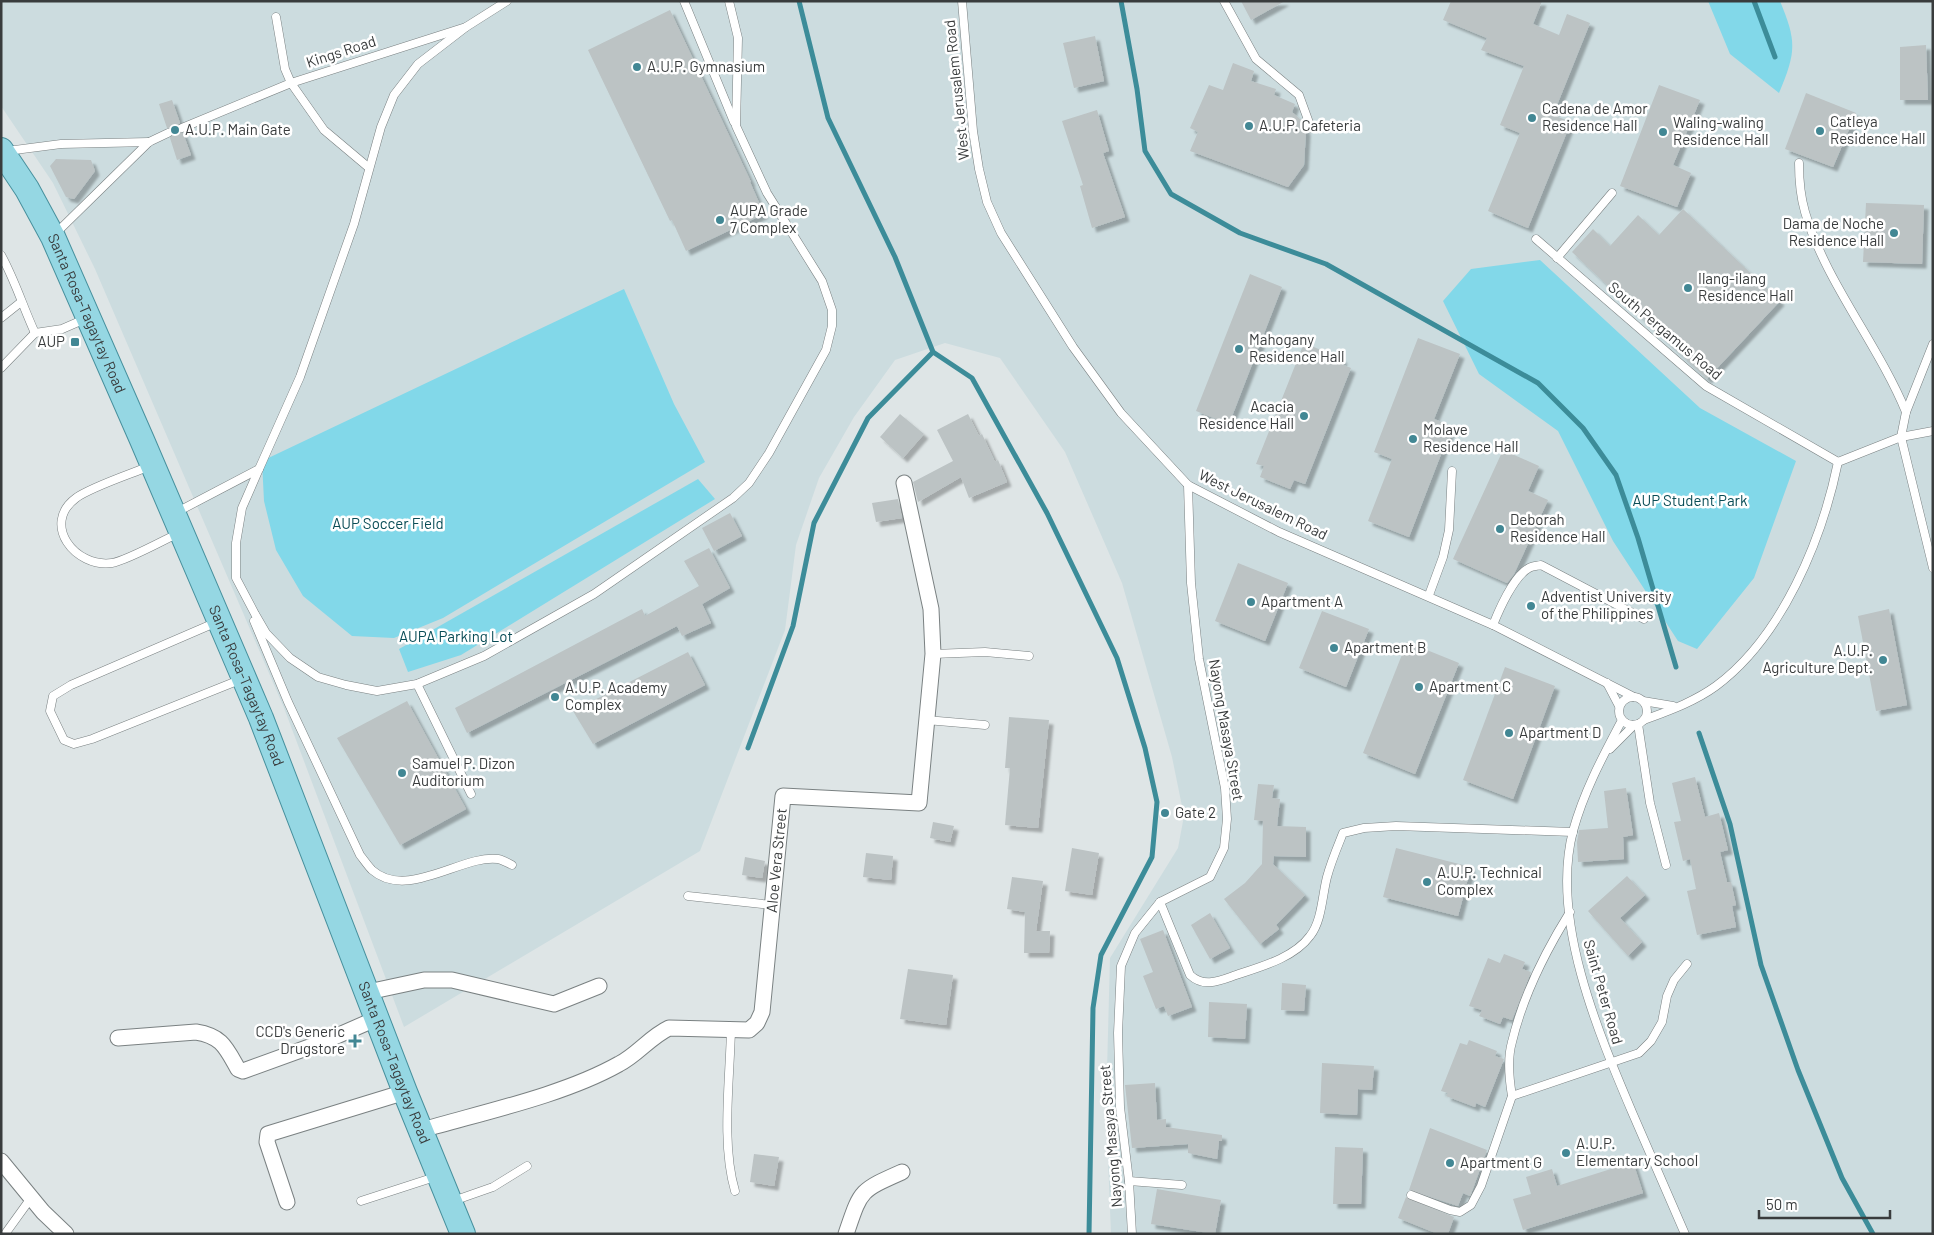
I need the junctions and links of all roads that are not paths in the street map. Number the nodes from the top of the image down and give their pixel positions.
1 (507, 1) edge
2 (684, 1) edge
3 (729, 1) edge
4 (962, 1) edge
5 (1224, 1) edge
6 (276, 17) dead end
7 (466, 27) junction
8 (291, 83) junction
9 (736, 126) junction
10 (182, 128) dead end
11 (1311, 128) dead end
12 (168, 133) dead end
13 (149, 142) junction
14 (2, 151) edge
15 (1799, 162) dead end
16 (368, 167) junction
17 (1612, 194) dead end
18 (53, 236) junction
19 (1536, 238) dead end
20 (1, 255) edge
21 (1558, 258) junction
22 (21, 302) junction
23 (89, 317) junction
24 (1, 318) edge
25 (35, 333) junction
26 (1933, 344) edge
27 (1, 368) edge
28 (1906, 412) junction
29 (1933, 431) edge
30 (1901, 437) junction
31 (1838, 462) junction
32 (153, 465) junction
33 (259, 469) junction
34 (1452, 471) dead end
35 (904, 483) dead end
36 (1188, 485) junction
37 (177, 523) junction
38 (1933, 568) edge
39 (236, 578) junction
40 (1429, 596) junction
41 (1644, 619) dead end
42 (219, 622) junction
43 (1493, 625) junction
44 (933, 654) junction
45 (1029, 656) dead end
46 (244, 679) junction
47 (1607, 683) junction
48 (417, 684) junction
49 (1634, 697) junction
50 (1643, 701) junction
51 (1682, 705) junction
52 (1619, 706) junction
53 (926, 720) junction
54 (1622, 720) junction
55 (1638, 723) junction
56 (984, 725) dead end
57 (1603, 755) junction
58 (472, 794) dead end
59 (1573, 832) junction
60 (512, 865) dead end
61 (1666, 865) dead end
62 (688, 896) dead end
63 (1160, 902) junction
64 (772, 905) junction
65 (1570, 912) junction
66 (1687, 964) dead end
67 (599, 986) dead end
68 (368, 992) junction
69 (378, 1018) junction
70 (731, 1029) junction
71 (118, 1038) dead end
72 (1610, 1062) junction
73 (405, 1092) junction
74 (1512, 1096) junction
75 (422, 1130) junction
76 (1, 1162) edge
77 (527, 1166) dead end
78 (902, 1172) dead end
79 (440, 1175) junction
80 (1129, 1181) junction
81 (1182, 1185) dead end
82 (735, 1191) dead end
83 (1411, 1195) dead end
84 (31, 1198) junction
85 (361, 1201) dead end
86 (288, 1202) dead end
87 (451, 1202) junction
88 (5, 1234) edge
89 (66, 1234) edge
90 (463, 1234) edge
91 (846, 1234) edge
92 (1132, 1234) edge
93 (1685, 1234) edge

1 - 7 lane, Kings Road
2 - 9 lane
3 - 9 lane
4 - 36 lane, West Jerusalem Road
5 - 11 lane
6 - 8 lane
7 - 8 lane, Kings Road
7 - 16 lane
8 - 10 lane, Kings Road
8 - 16 lane
9 - 48 lane
12 - 13 lane
13 - 14 lane
13 - 18 lane
14 - 18 main road, Santa Rosa-Tagaytay Road
15 - 28 lane
16 - 33 lane
17 - 21 lane
18 - 23 main road, Santa Rosa-Tagaytay Road
19 - 21 lane, South Pergamus Road
20 - 22 lane
21 - 31 lane, South Pergamus Road
22 - 24 lane
22 - 25 lane
23 - 25 lane
23 - 32 main road, Santa Rosa-Tagaytay Road
25 - 27 lane
26 - 28 lane
28 - 30 lane
29 - 30 lane
30 - 31 lane
30 - 38 lane
31 - 51 lane
32 - 37 main road, Santa Rosa-Tagaytay Road
32 - 37 lane
33 - 37 lane
33 - 39 lane
34 - 40 lane
35 - 44 street, Aloe Vera Street
36 - 40 lane, West Jerusalem Road
36 - 63 lane, Nayong Masaya Street
37 - 42 main road, Santa Rosa-Tagaytay Road
39 - 48 lane
39 - 60 lane
40 - 43 lane, West Jerusalem Road
41 - 43 lane
42 - 46 main road, Santa Rosa-Tagaytay Road
42 - 46 lane
43 - 47 lane, West Jerusalem Road
44 - 45 lane
44 - 53 street, Aloe Vera Street
46 - 68 main road, Santa Rosa-Tagaytay Road
47 - 49 lane, West Jerusalem Road
47 - 52 lane
48 - 58 lane
49 - 50 lane
49 - 52 lane
50 - 51 lane
50 - 55 lane
51 - 55 lane
52 - 54 lane
53 - 56 lane
53 - 64 street, Aloe Vera Street
54 - 55 lane
54 - 57 lane, Saint Peter Road
55 - 57 lane, Saint Peter Road
55 - 61 lane
57 - 59 lane, Saint Peter Road
59 - 63 lane
59 - 65 lane, Saint Peter Road
62 - 64 lane
63 - 80 lane, Nayong Masaya Street
64 - 70 street, Aloe Vera Street
65 - 72 lane, Saint Peter Road
65 - 74 lane
66 - 72 lane, Saint Peter Road
67 - 68 street
68 - 69 main road, Santa Rosa-Tagaytay Road
69 - 71 street
69 - 73 main road, Santa Rosa-Tagaytay Road
70 - 75 street, Aloe Vera Street
70 - 82 lane
72 - 74 lane, Saint Peter Road
72 - 93 lane, Saint Peter Road
73 - 75 main road, Santa Rosa-Tagaytay Road
73 - 86 street
74 - 83 lane
75 - 79 main road, Santa Rosa-Tagaytay Road
76 - 84 street
77 - 87 lane
78 - 91 street
79 - 85 lane
79 - 87 main road, Santa Rosa-Tagaytay Road
80 - 81 lane
80 - 92 lane, Nayong Masaya Street
84 - 88 lane
84 - 89 street
87 - 90 main road, Santa Rosa-Tagaytay Road

